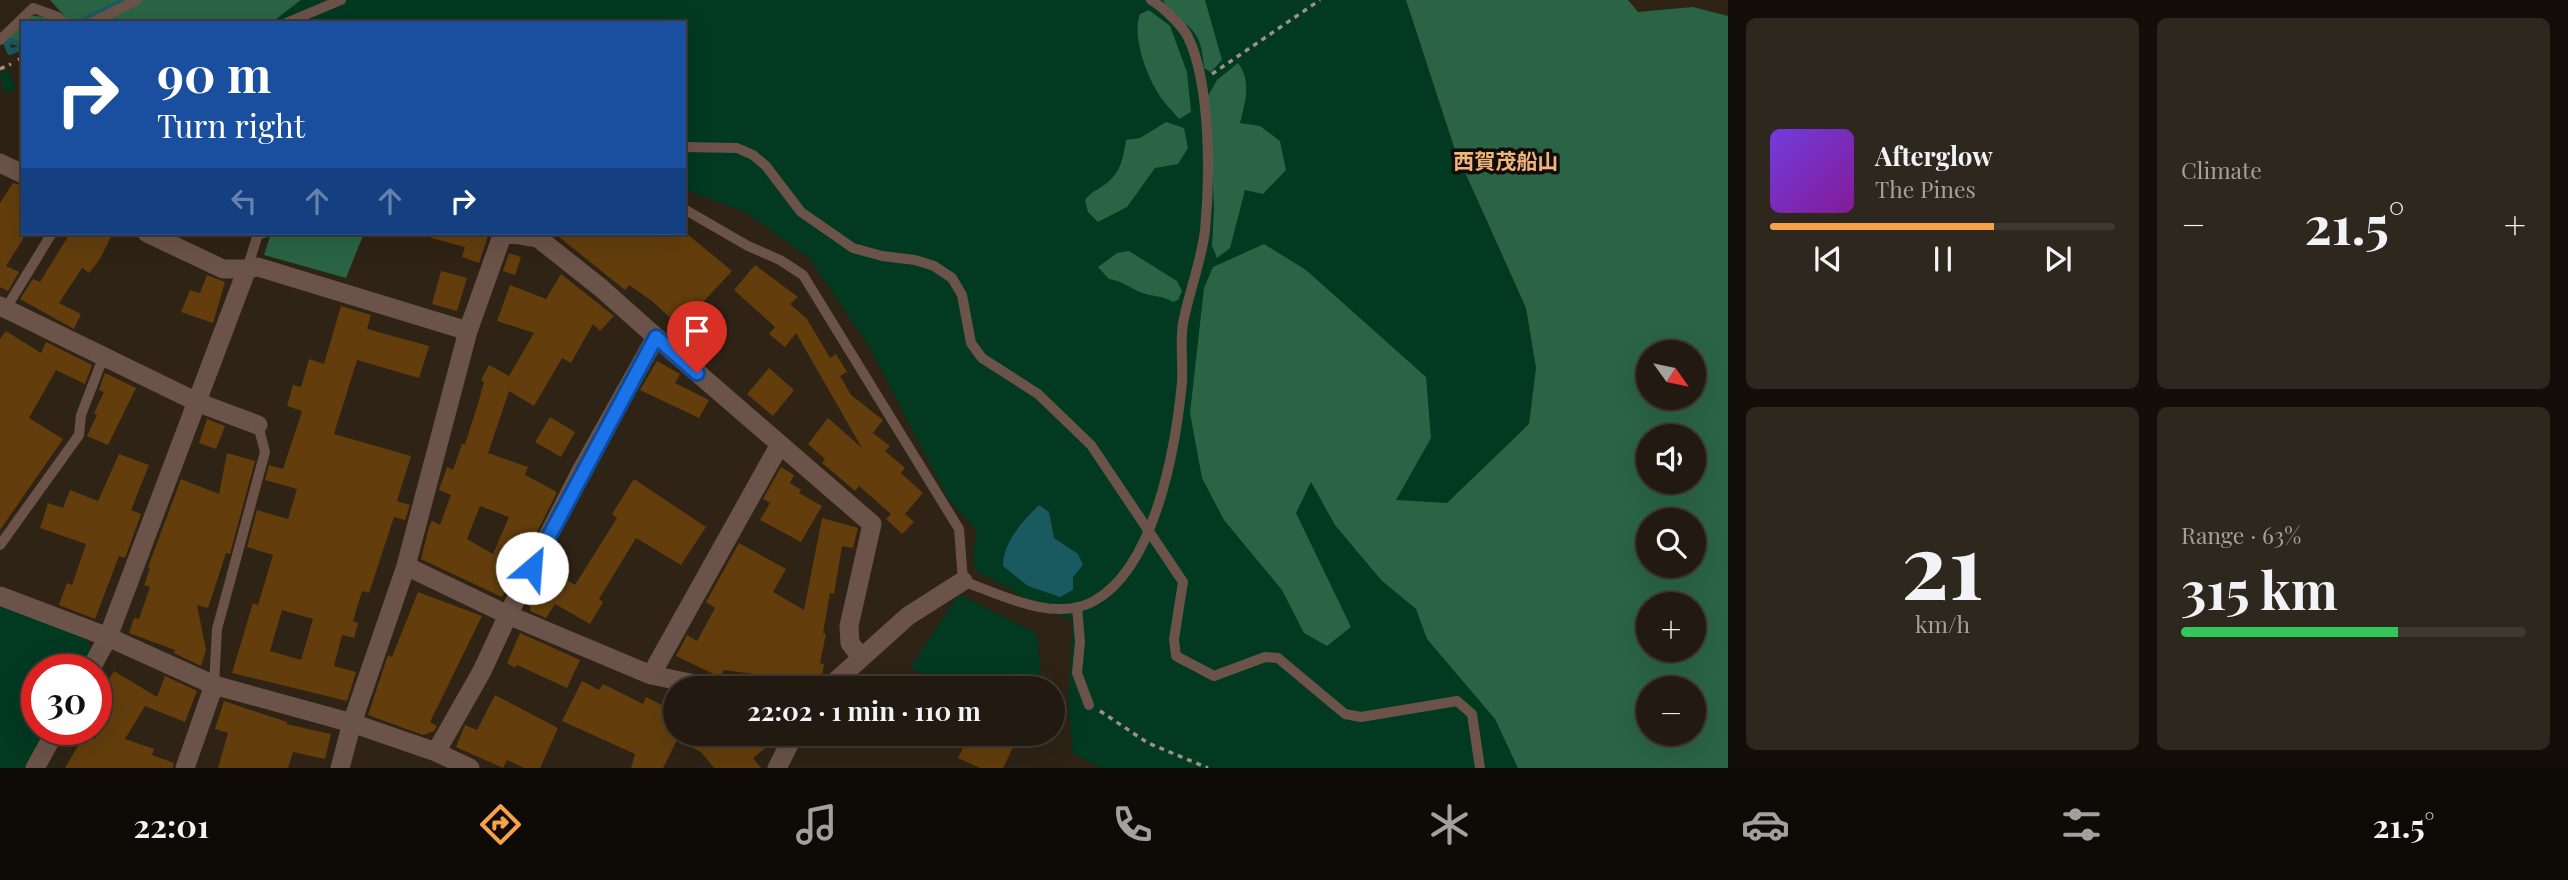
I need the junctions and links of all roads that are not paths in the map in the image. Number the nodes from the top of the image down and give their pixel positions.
1 (136, 0) edge
2 (341, 0) edge
3 (1151, 0) edge
4 (63, 21) edge
5 (95, 21) edge
6 (291, 21) edge
7 (0, 40) edge
8 (686, 147) edge
9 (0, 163) edge
10 (21, 173) edge
11 (686, 210) edge
12 (51, 235) edge
13 (151, 235) edge
14 (258, 235) edge
15 (504, 235) edge
16 (518, 235) edge
17 (247, 269) junction
18 (2, 310) edge
19 (468, 331) junction
20 (656, 337) junction
21 (103, 358) junction
22 (199, 403) junction
23 (258, 425) joint
24 (779, 446) junction
25 (0, 545) edge
26 (406, 566) junction
27 (963, 580) junction
28 (0, 596) edge
29 (1077, 607) junction
30 (508, 615) junction
31 (108, 638) junction
32 (99, 654) edge
33 (860, 656) junction
34 (651, 675) junction
35 (840, 676) edge
36 (663, 677) edge
37 (214, 685) junction
38 (1089, 705) road end
39 (352, 723) junction
40 (48, 745) edge
41 (788, 746) edge
42 (436, 752) junction
43 (35, 768) edge
44 (185, 768) edge
45 (340, 768) edge
46 (470, 768) edge
47 (777, 768) edge
48 (1480, 768) edge

1 - 5 lane
2 - 6 lane
3 - 29 lane
4 - 7 lane
8 - 48 lane
9 - 10 street
11 - 27 lane
12 - 18 lane
13 - 17 street
14 - 17 lane
15 - 19 street
16 - 20 street
17 - 19 street
17 - 22 street
18 - 21 street
19 - 26 street
20 - 24 street
20 - 30 street
21 - 22 street
21 - 25 lane
22 - 23 street
22 - 31 street
23 - 37 lane
24 - 33 street
24 - 34 street
26 - 30 street
26 - 39 street
27 - 29 lane
27 - 33 street
28 - 31 street
29 - 38 lane
30 - 34 street
30 - 42 street
31 - 32 street
31 - 37 street
33 - 35 street
34 - 36 street
37 - 39 street
37 - 44 street
39 - 42 street
39 - 45 street
40 - 43 street
41 - 47 street
42 - 46 street

